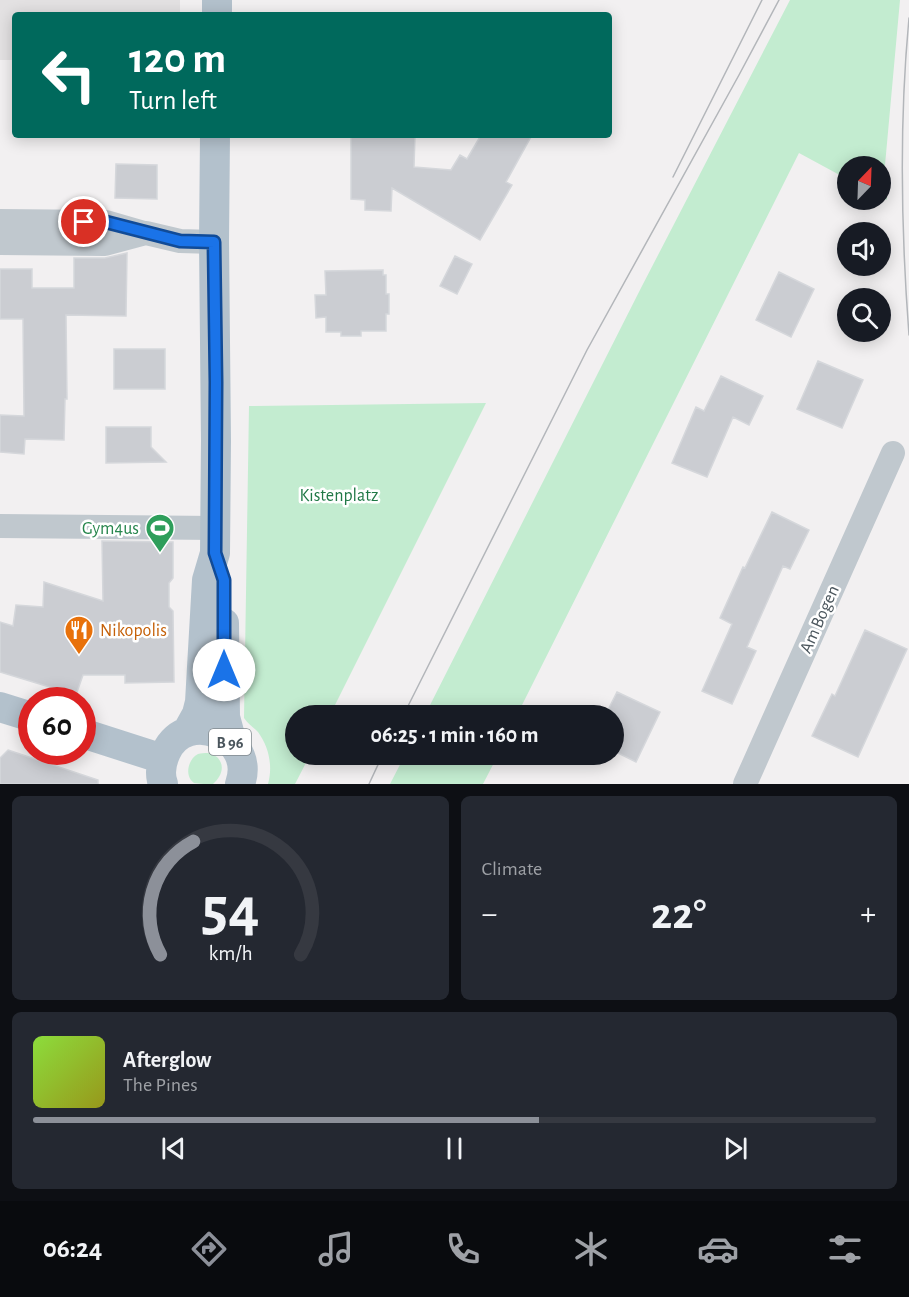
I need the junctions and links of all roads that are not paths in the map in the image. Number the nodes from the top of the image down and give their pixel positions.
1 (215, 138) edge
2 (0, 221) edge
3 (146, 233) junction
4 (214, 242) junction
5 (0, 243) edge
6 (893, 453) dead end
7 (0, 526) edge
8 (216, 541) junction
9 (0, 707) edge
10 (18, 713) edge
11 (187, 732) junction
12 (96, 740) edge
13 (232, 743) junction
14 (163, 771) edge
15 (240, 784) edge
16 (745, 784) edge

1 - 4 main road, B 96
2 - 3 street
3 - 4 street
3 - 5 street
4 - 8 main road, B 96
6 - 16 street, Am Bogen
7 - 8 street
8 - 11 main road, B 96
8 - 13 main road, B 96
9 - 10 main road
11 - 13 main road, B 96
11 - 14 main road, B 96
12 - 14 main road
13 - 15 main road, B 96

